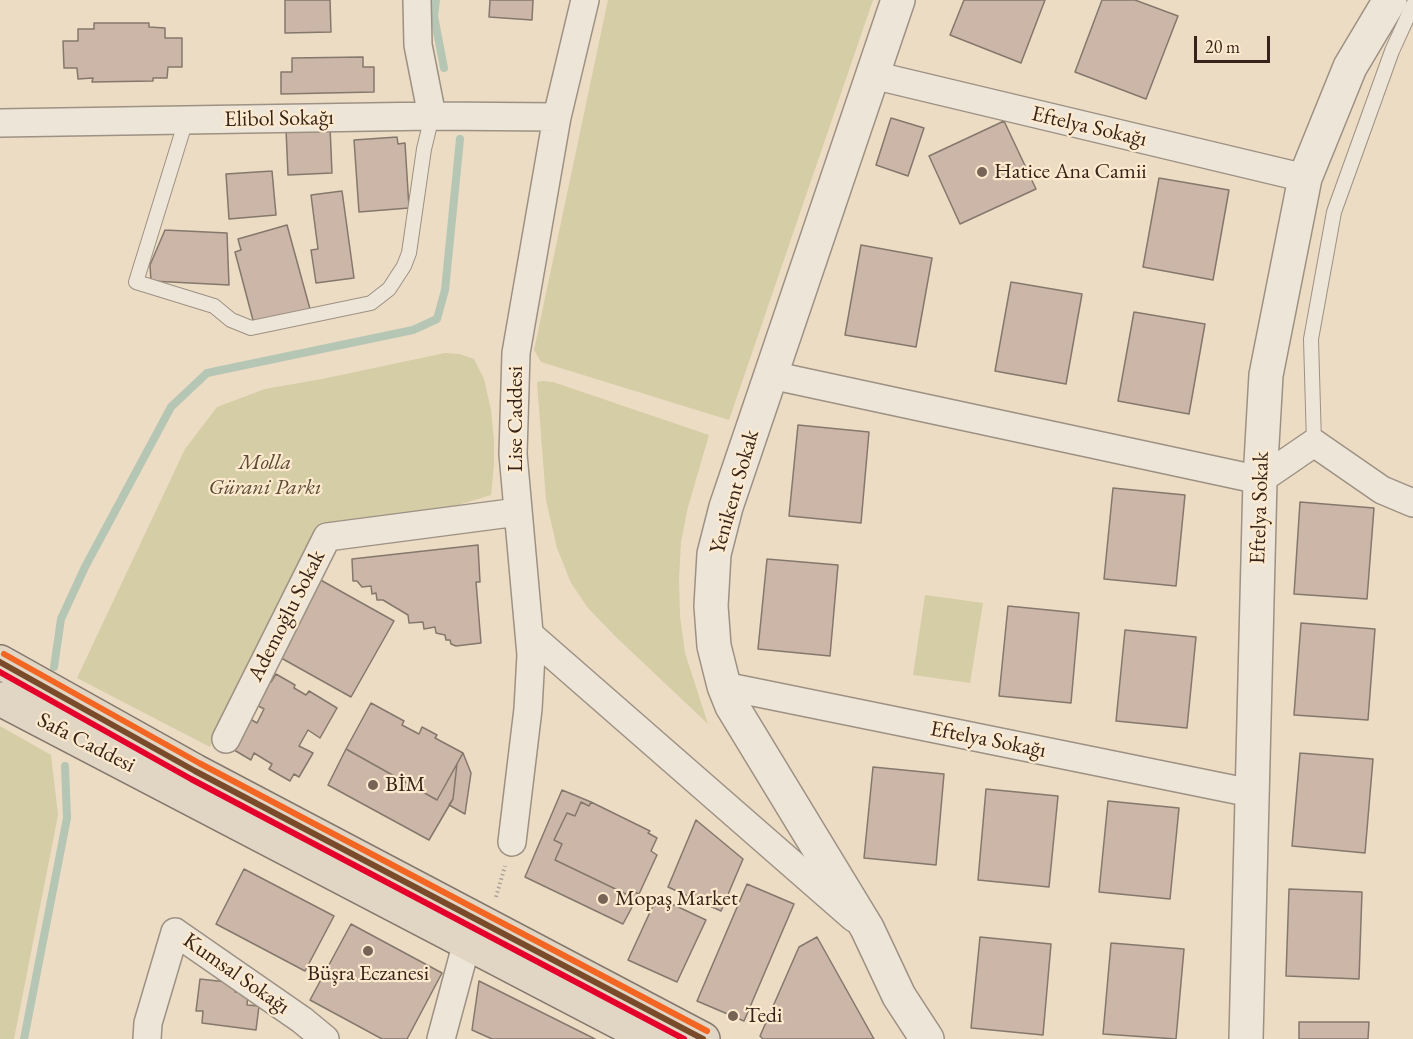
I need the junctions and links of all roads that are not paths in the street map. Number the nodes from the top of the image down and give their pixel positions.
1 (417, 0) edge
2 (585, 0) edge
3 (898, 0) edge
4 (1390, 0) edge
5 (1413, 5) edge
6 (873, 75) junction
7 (432, 116) junction
8 (557, 117) junction
9 (186, 120) junction
10 (0, 123) edge
11 (1305, 178) junction
12 (771, 375) junction
13 (1314, 443) junction
14 (1260, 480) junction
15 (1413, 503) edge
16 (518, 512) junction
17 (530, 635) junction
18 (0, 662) edge
19 (724, 686) junction
20 (0, 699) edge
21 (226, 739) dead end
22 (1251, 793) junction
23 (512, 843) road end
24 (867, 928) junction
25 (477, 933) junction
26 (899, 996) junction
27 (301, 1029) edge
28 (147, 1039) edge
29 (325, 1039) edge
30 (441, 1039) edge
31 (651, 1039) edge
32 (703, 1039) edge
33 (906, 1039) edge
34 (927, 1039) edge
35 (1246, 1039) edge

1 - 7 street
2 - 8 street, Lise Caddesi
3 - 6 street, Yenikent Sokak
4 - 11 street, Eftelya Sokak
5 - 13 lane
6 - 11 street, Eftelya Sokağı
6 - 12 street, Yenikent Sokak
7 - 8 street, Elibol Sokağı
7 - 9 street, Elibol Sokağı
7 - 9 lane
8 - 16 street, Lise Caddesi
9 - 10 street, Elibol Sokağı
11 - 14 street, Eftelya Sokak
12 - 14 street
12 - 19 street, Yenikent Sokak
13 - 14 street
13 - 15 street
14 - 22 street, Eftelya Sokak
16 - 17 street, Lise Caddesi
16 - 21 street, Ademoğlu Sokak
17 - 23 street, Lise Caddesi
17 - 24 street
18 - 25 main road, Safa Caddesi
19 - 22 street, Eftelya Sokağı
19 - 24 street, Yenikent Sokak
20 - 25 main road, Safa Caddesi
22 - 35 street, Eftelya Sokak
24 - 26 street, Yenikent Sokak
25 - 30 street
25 - 31 main road, Safa Caddesi
25 - 32 main road, Safa Caddesi
26 - 33 street, Yenikent Sokak
26 - 34 street, Yenikent Sokak
27 - 28 street, Kumsal Sokağı
27 - 29 street, Kumsal Sokağı

